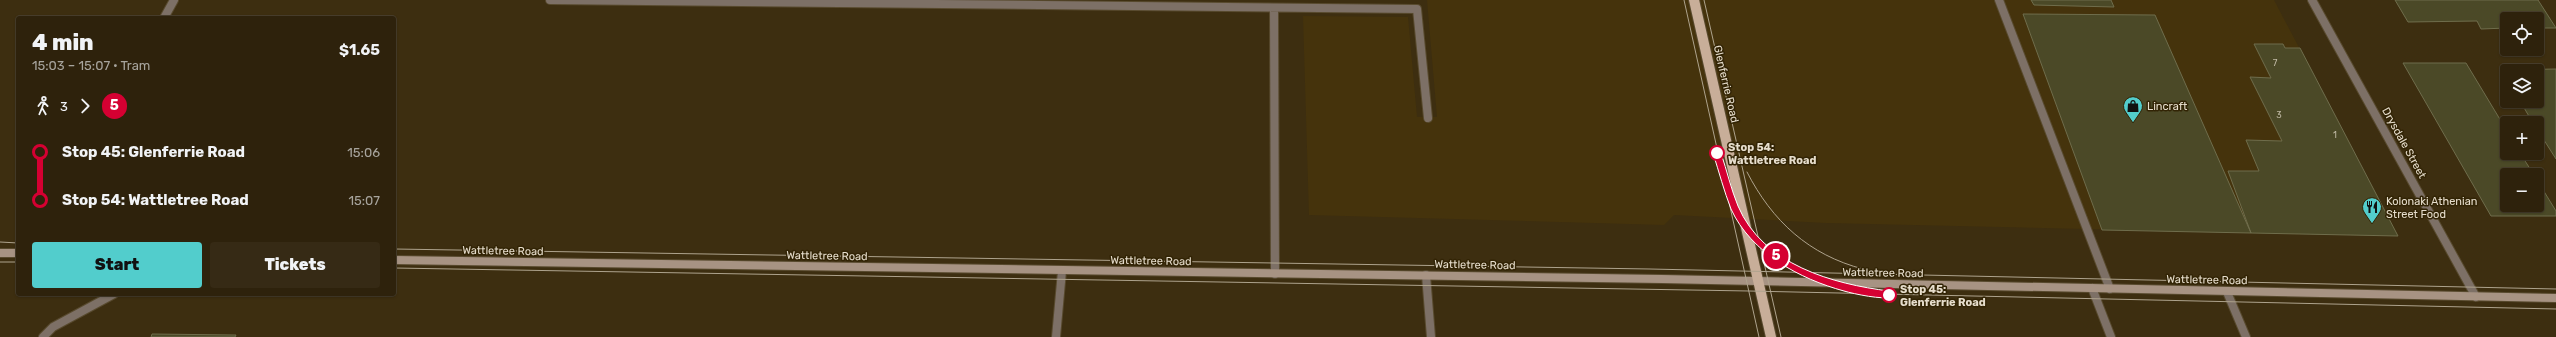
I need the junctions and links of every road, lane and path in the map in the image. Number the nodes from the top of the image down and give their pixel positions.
1 (174, 0) edge
2 (550, 0) edge
3 (1694, 0) edge
4 (2000, 0) edge
5 (2305, 0) edge
6 (2312, 0) edge
7 (1274, 9) junction
8 (165, 16) edge
9 (1428, 118) dead end
10 (0, 252) edge
11 (16, 253) edge
12 (396, 260) edge
13 (1062, 271) junction
14 (1275, 274) junction
15 (1426, 275) junction
16 (1758, 282) junction
17 (2092, 288) junction
18 (2110, 289) junction
19 (2227, 292) junction
20 (110, 296) edge
21 (2476, 297) junction
22 (2556, 298) edge
23 (43, 337) edge
24 (1056, 337) edge
25 (1431, 337) edge
26 (1772, 337) edge
27 (2111, 337) edge
28 (2246, 337) edge

1 - 8 street
2 - 7 street
3 - 16 main road, Glenferrie Road
4 - 18 street
5 - 6 street
6 - 21 street, Drysdale Street
7 - 9 street
7 - 14 street
10 - 11 main road
12 - 13 main road, Wattletree Road
13 - 14 main road, Wattletree Road
13 - 24 street
14 - 15 main road, Wattletree Road
15 - 16 main road, Wattletree Road
15 - 25 street
16 - 17 main road, Wattletree Road
16 - 26 main road, Glenferrie Road
17 - 18 main road, Wattletree Road
17 - 27 street
18 - 19 main road, Wattletree Road
19 - 21 main road, Wattletree Road
19 - 28 street
20 - 23 street
21 - 22 main road, Wattletree Road

